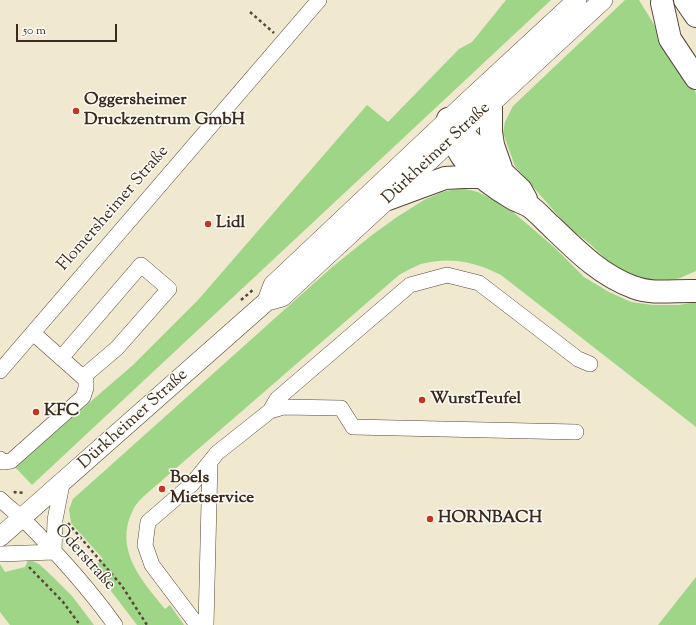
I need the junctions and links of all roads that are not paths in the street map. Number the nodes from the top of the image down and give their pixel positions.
1 (319, 0) edge
2 (577, 0) edge
3 (685, 0) edge
4 (602, 1) edge
5 (661, 2) edge
6 (696, 16) edge
7 (696, 52) edge
8 (696, 78) edge
9 (491, 103) junction
10 (454, 130) junction
11 (491, 173) junction
12 (388, 199) junction
13 (696, 279) edge
14 (686, 290) edge
15 (267, 302) junction
16 (33, 333) junction
17 (61, 358) junction
18 (590, 364) dead end
19 (0, 371) edge
20 (84, 379) junction
21 (270, 411) junction
22 (576, 432) dead end
23 (0, 459) edge
24 (210, 462) junction
25 (62, 484) junction
26 (0, 499) edge
27 (22, 518) junction
28 (0, 537) edge
29 (54, 552) junction
30 (0, 554) edge
31 (115, 625) edge
32 (206, 625) edge

1 - 16 street, Flomersheimer Straße
2 - 10 main road, Dürkheimer Straße
3 - 6 highway
4 - 9 main road, Dürkheimer Straße
5 - 7 highway
5 - 8 highway
9 - 10 main road, Dürkheimer Straße
9 - 11 highway
10 - 11 highway
10 - 12 main road, Dürkheimer Straße
10 - 15 main road, Dürkheimer Straße
11 - 12 highway
11 - 14 highway
12 - 15 main road, Dürkheimer Straße
13 - 14 highway
15 - 25 main road, Dürkheimer Straße
16 - 17 street
16 - 19 street, Flomersheimer Straße
17 - 20 street
17 - 20 street
18 - 21 street
20 - 23 street
21 - 22 street
21 - 24 street
24 - 32 street
24 - 32 street
25 - 27 main road, Dürkheimer Straße
25 - 29 street
26 - 27 street, Oderstraße
27 - 28 main road, Dürkheimer Straße
27 - 29 street, Oderstraße
29 - 30 street
29 - 31 street, Oderstraße

